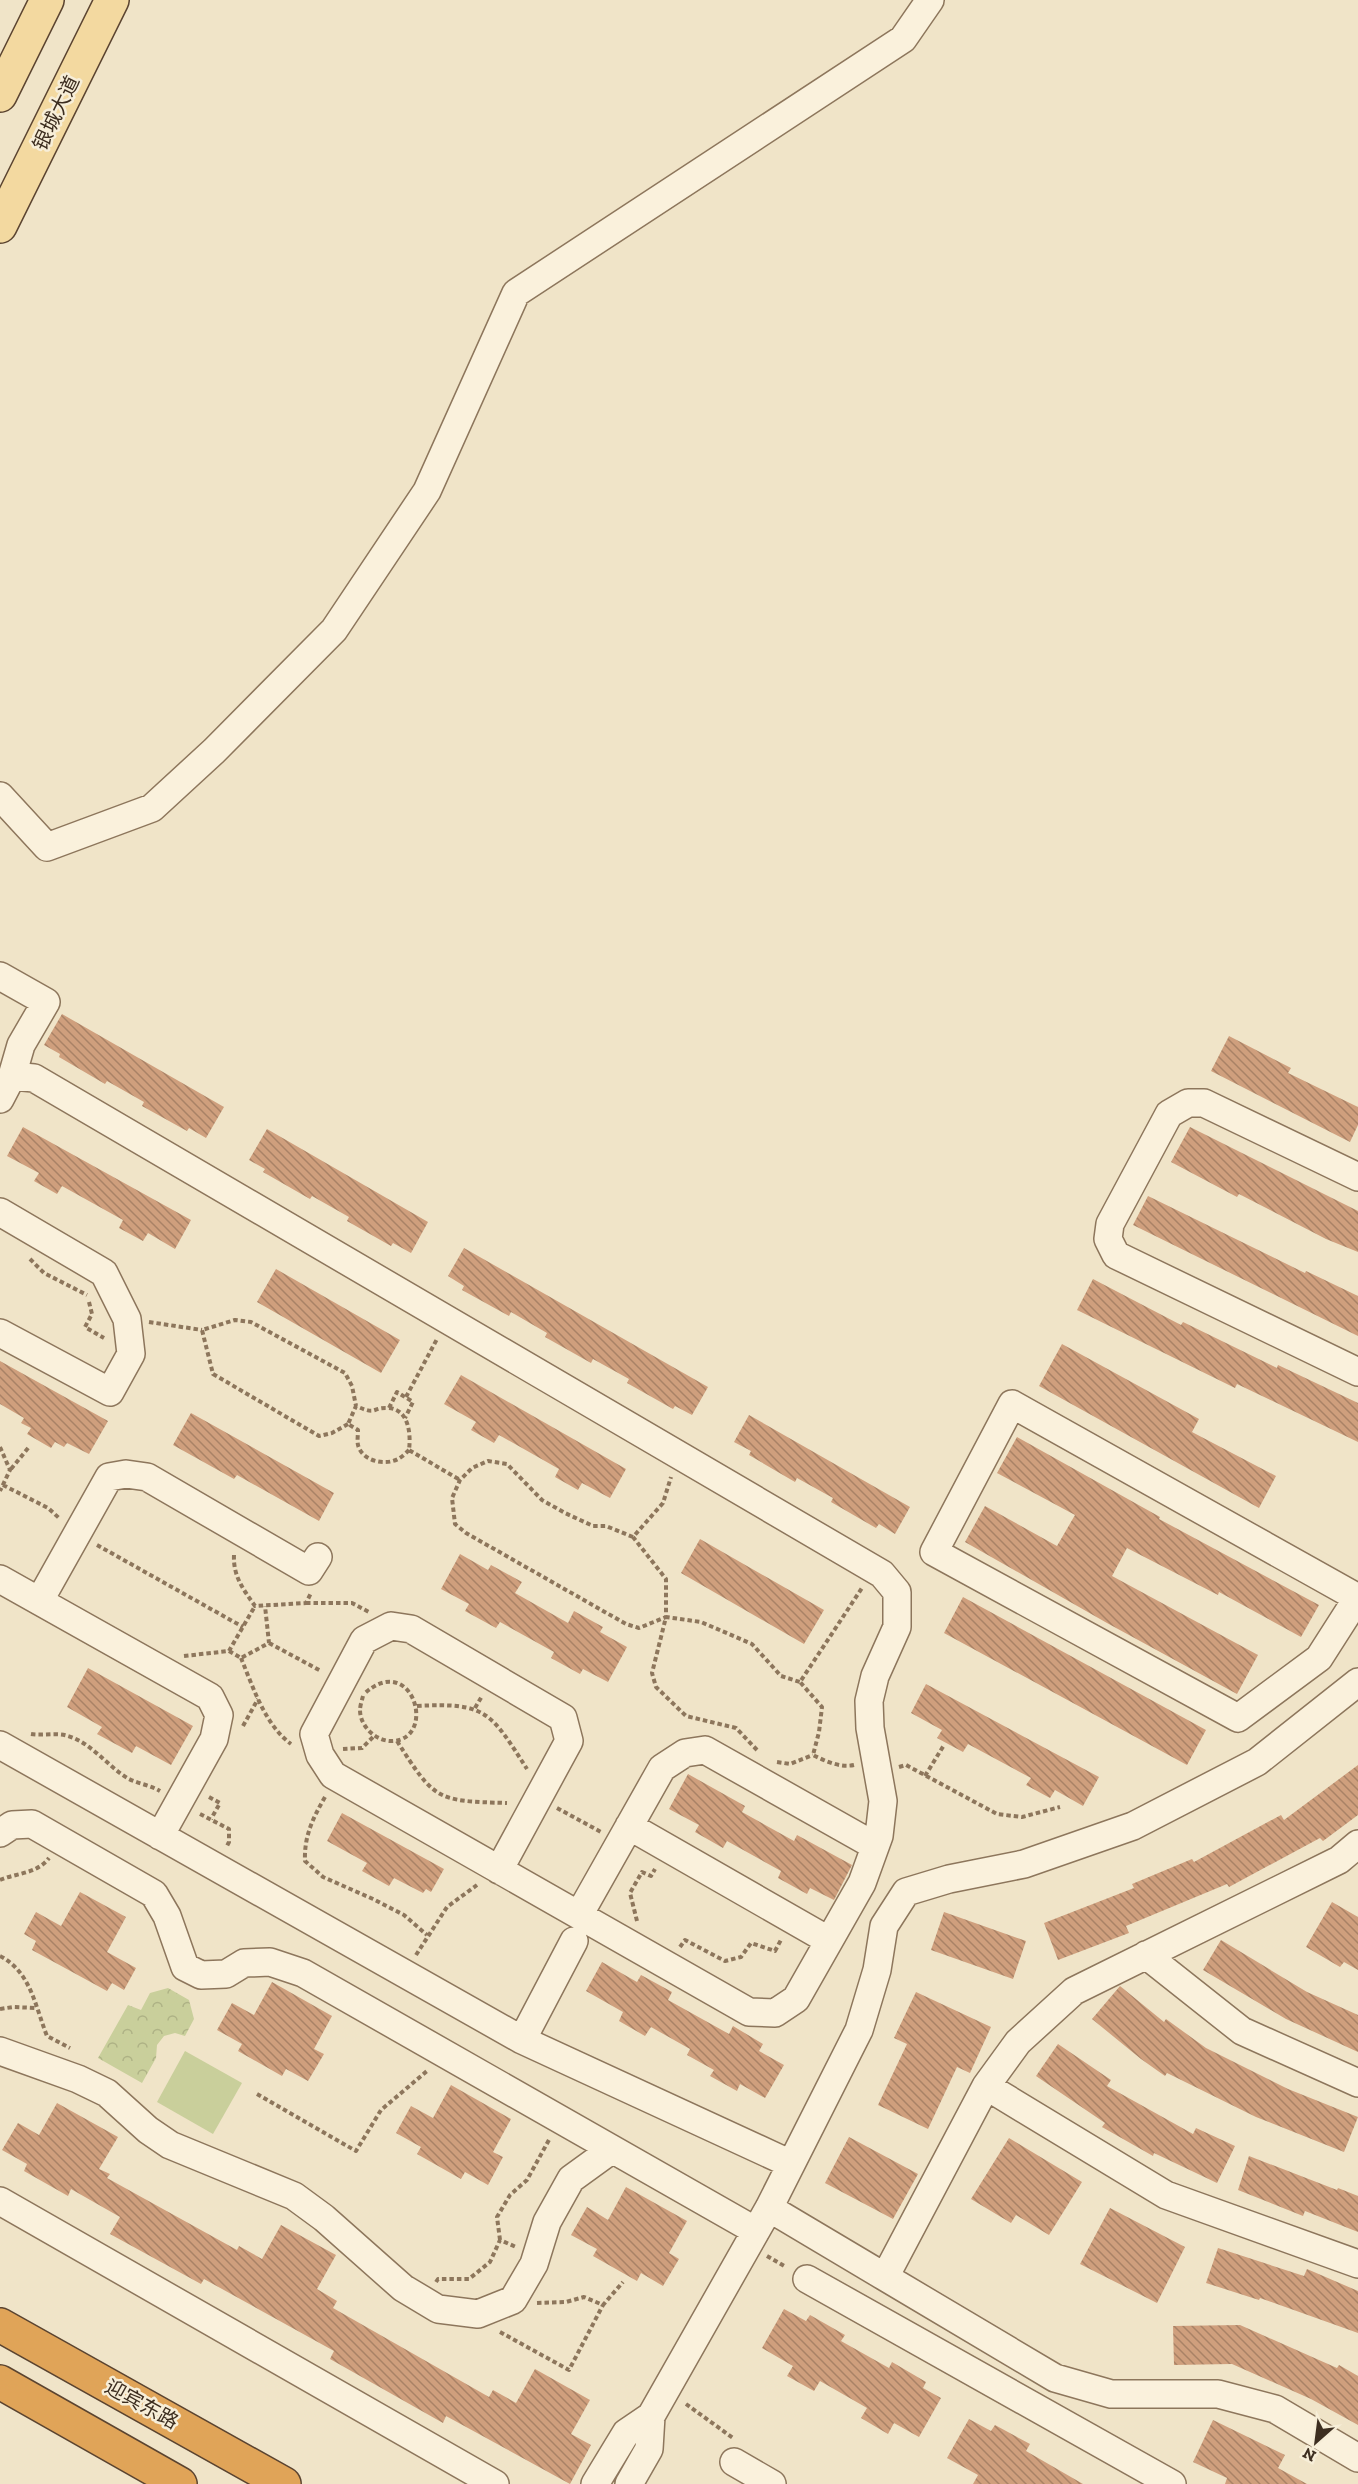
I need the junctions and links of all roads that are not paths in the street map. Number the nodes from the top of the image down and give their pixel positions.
1 (47, 0) edge
2 (112, 0) edge
3 (930, 0) edge
4 (0, 96) edge
5 (2, 218) edge
6 (0, 796) edge
7 (0, 976) edge
8 (6, 1087) edge
9 (1358, 1177) edge
10 (0, 1212) edge
11 (0, 1333) edge
12 (1358, 1372) edge
13 (318, 1557) road end
14 (0, 1579) edge
15 (1358, 1598) edge
16 (40, 1600) junction
17 (1358, 1682) edge
18 (0, 1745) edge
19 (0, 1833) edge
20 (624, 1834) junction
21 (160, 1836) junction
22 (876, 1846) junction
23 (1352, 1858) edge
24 (499, 1869) junction
25 (579, 1915) junction
26 (828, 1940) junction
27 (574, 1941) dead end
28 (1146, 1955) junction
29 (522, 2040) junction
30 (0, 2051) edge
31 (1358, 2083) edge
32 (986, 2086) junction
33 (611, 2150) junction
34 (791, 2164) junction
35 (0, 2201) edge
36 (769, 2208) junction
37 (752, 2238) junction
38 (1358, 2265) edge
39 (885, 2277) junction
40 (807, 2279) road end
41 (0, 2325) edge
42 (0, 2382) edge
43 (651, 2416) junction
44 (1358, 2458) edge
45 (734, 2462) road end
46 (1169, 2483) edge
47 (180, 2484) edge
48 (284, 2484) edge
49 (495, 2484) edge
50 (595, 2484) edge
51 (629, 2484) edge
52 (772, 2484) edge

1 - 4 main road
2 - 5 main road, 银城大道
3 - 6 street
7 - 8 street
8 - 22 street
9 - 12 street
10 - 11 street
13 - 16 street
14 - 16 street
15 - 15 street
16 - 21 street
17 - 34 street
18 - 21 street
19 - 33 street
20 - 22 street
20 - 25 street
20 - 26 street
21 - 29 street
22 - 26 street
23 - 28 street
24 - 24 street
24 - 25 street
25 - 26 street
27 - 29 street
28 - 31 street
28 - 32 street
29 - 34 street
30 - 33 street
32 - 38 street
32 - 39 street
33 - 37 street
34 - 36 street
35 - 49 street
36 - 37 street
36 - 39 street
37 - 43 street
39 - 44 street
40 - 46 street
41 - 48 highway, 迎宾东路
42 - 47 highway
43 - 50 street
43 - 51 street
45 - 52 street

